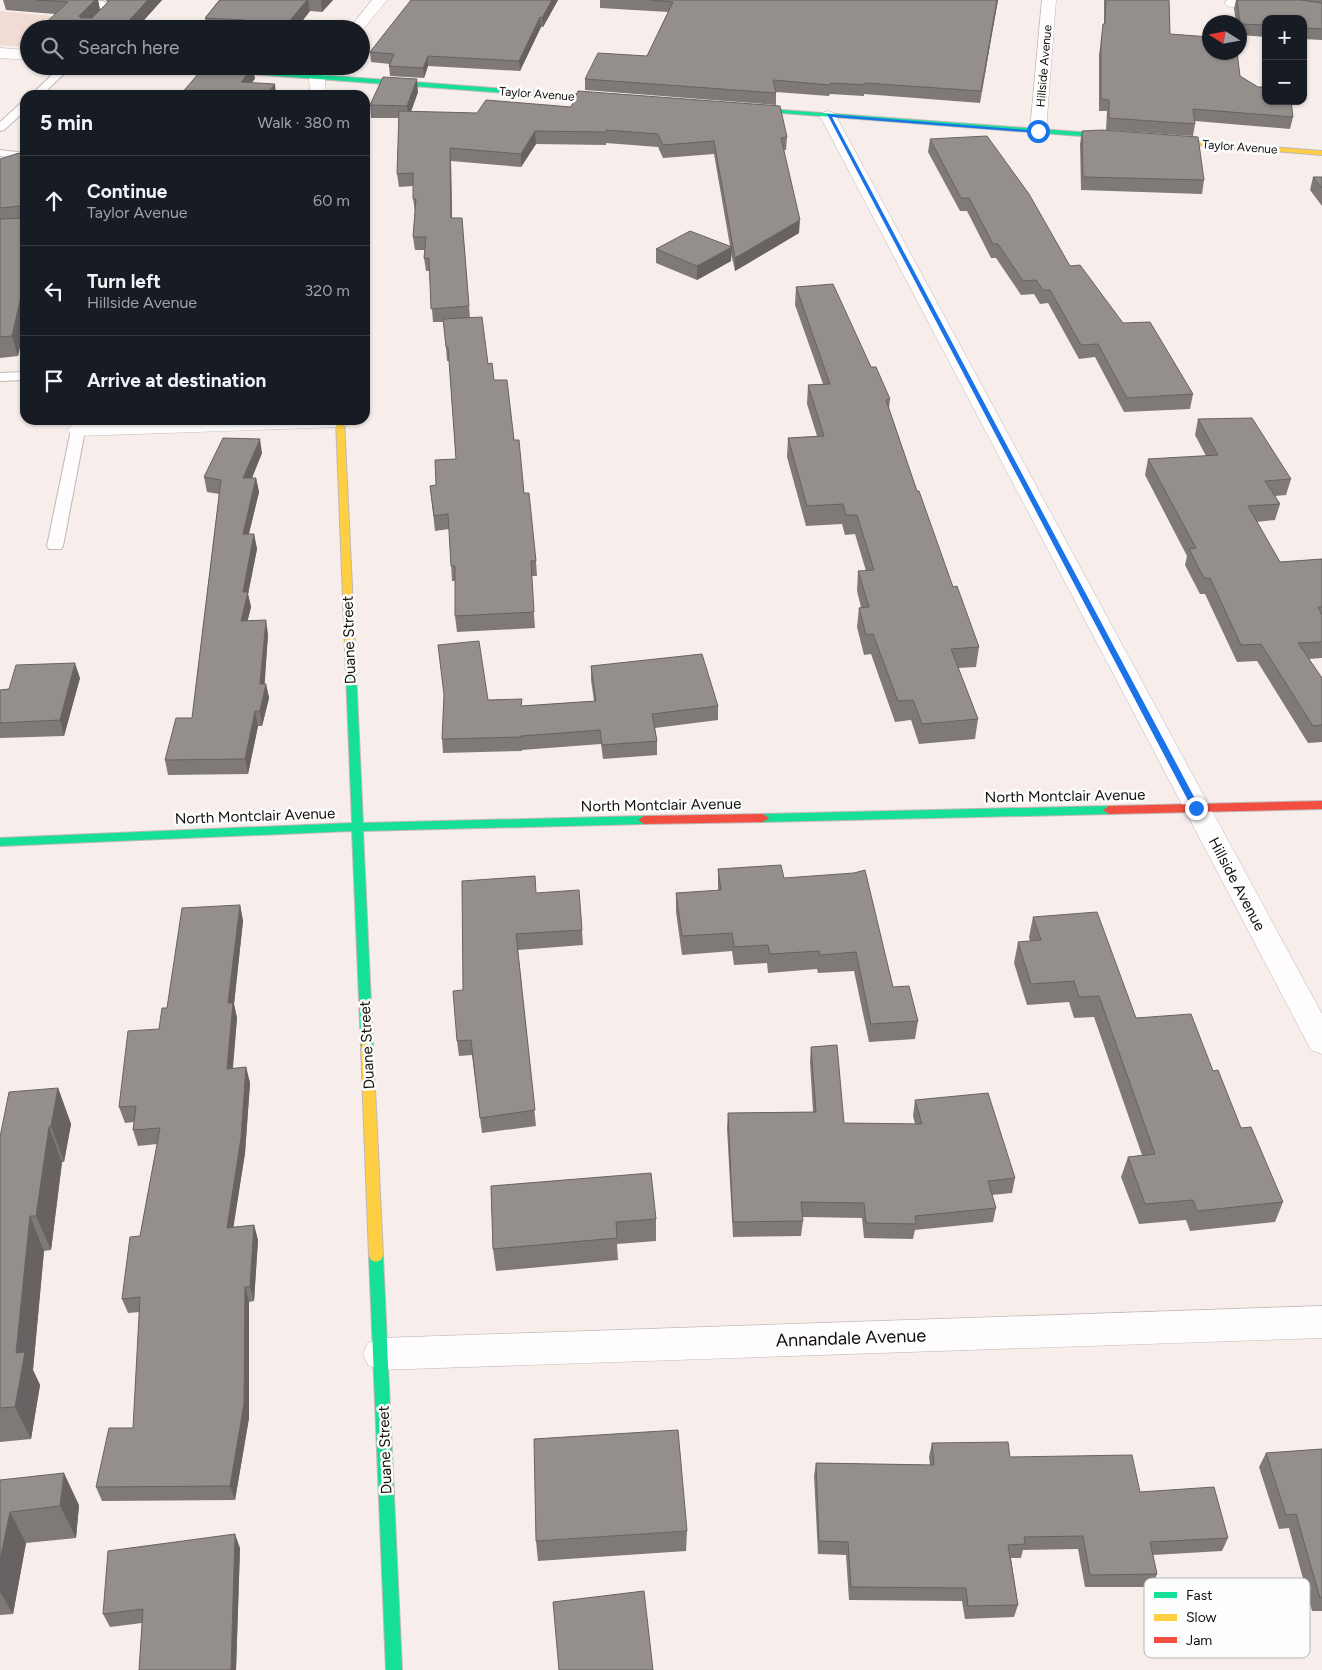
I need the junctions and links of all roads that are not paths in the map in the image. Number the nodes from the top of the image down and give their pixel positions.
1 (70, 0) edge
2 (380, 0) edge
3 (1044, 0) edge
4 (1232, 3) dead end
5 (1322, 9) edge
6 (98, 20) edge
7 (363, 20) edge
8 (0, 53) edge
9 (20, 54) edge
10 (57, 75) edge
11 (321, 75) edge
12 (354, 75) edge
13 (41, 90) edge
14 (319, 90) edge
15 (622, 100) edge
16 (730, 108) edge
17 (20, 110) edge
18 (828, 116) junction
19 (0, 128) edge
20 (1038, 131) junction
21 (1126, 138) edge
22 (1146, 139) edge
23 (1322, 153) edge
24 (0, 154) edge
25 (20, 156) edge
26 (20, 374) edge
27 (0, 377) edge
28 (79, 425) edge
29 (340, 425) edge
30 (55, 546) dead end
31 (1322, 805) edge
32 (1196, 808) junction
33 (357, 827) junction
34 (0, 842) edge
35 (1322, 1042) edge
36 (1322, 1322) edge
37 (381, 1354) junction
38 (394, 1670) edge

1 - 6 lane
2 - 7 street
3 - 20 street, Hillside Avenue
4 - 5 street
8 - 9 street
10 - 13 lane
11 - 14 street
12 - 15 street, Taylor Avenue
16 - 18 street
17 - 19 lane
18 - 20 street
18 - 32 street, Hillside Avenue
20 - 21 street
22 - 23 street, Taylor Avenue
24 - 25 lane
26 - 27 lane
28 - 30 lane
29 - 33 street, Duane Street
31 - 32 street, North Montclair Avenue
32 - 33 street, North Montclair Avenue
32 - 35 street, Hillside Avenue
33 - 34 street, North Montclair Avenue
33 - 37 street, Duane Street
36 - 37 street, Annandale Avenue
37 - 38 street, Duane Street

